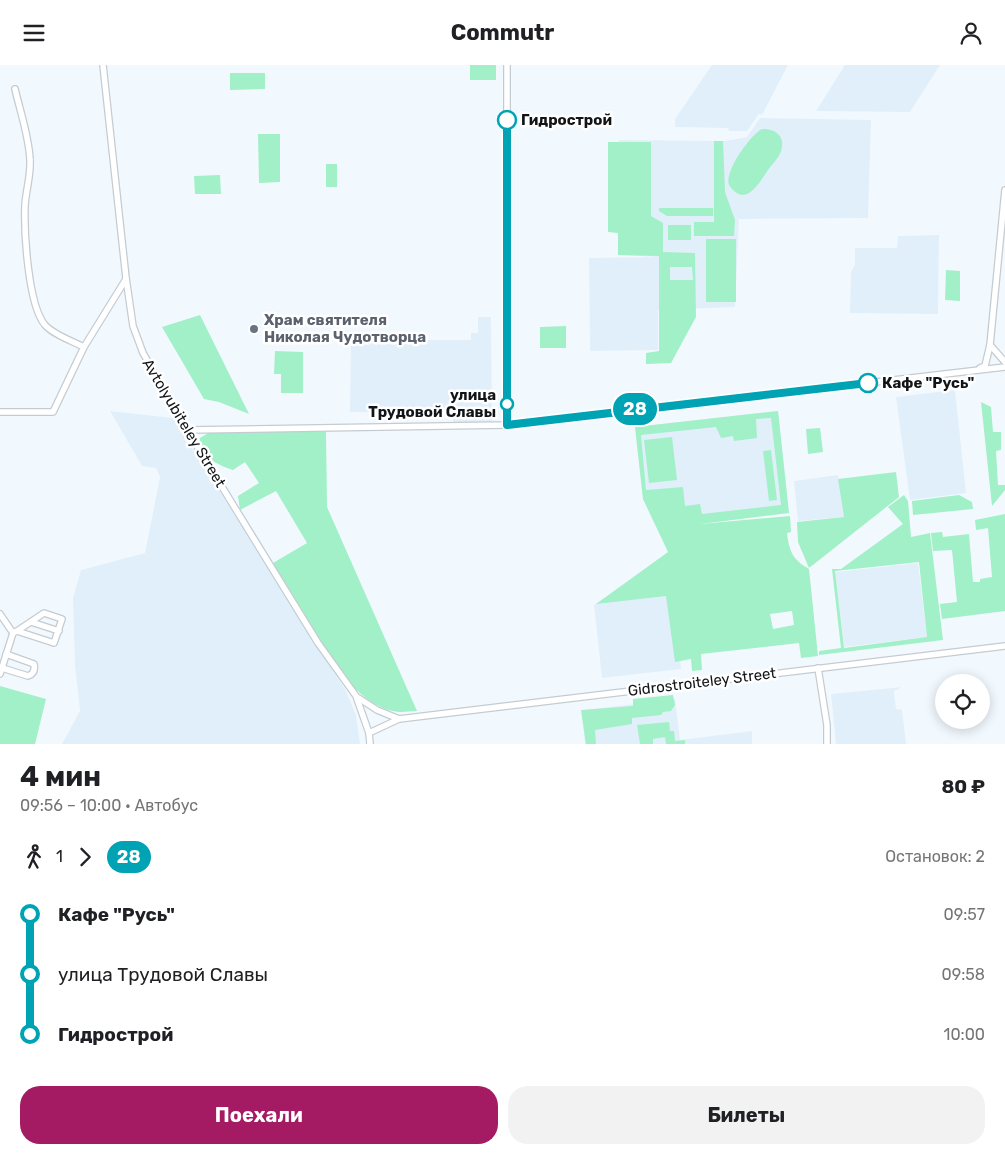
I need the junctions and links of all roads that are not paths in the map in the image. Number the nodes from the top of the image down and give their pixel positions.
1 (102, 65) edge
2 (507, 65) edge
3 (15, 89) dead end
4 (1005, 191) edge
5 (126, 278) junction
6 (990, 345) junction
7 (84, 347) junction
8 (1005, 362) edge
9 (1005, 367) edge
10 (971, 371) junction
11 (0, 412) edge
12 (507, 425) junction
13 (187, 430) junction
14 (0, 614) edge
15 (31, 622) junction
16 (59, 631) junction
17 (15, 632) junction
18 (1005, 646) edge
19 (6, 654) junction
20 (2, 668) junction
21 (818, 668) junction
22 (0, 675) edge
23 (356, 696) junction
24 (399, 719) junction
25 (369, 733) junction
26 (370, 744) edge
27 (827, 744) edge

1 - 5 street, Avtolyubiteley Street
2 - 12 street
3 - 7 street
4 - 6 street
5 - 7 street
5 - 13 street, Avtolyubiteley Street
6 - 8 street
6 - 10 street
7 - 11 street
9 - 10 street
10 - 12 street
12 - 13 street
13 - 23 street, Avtolyubiteley Street
14 - 17 street
15 - 16 street
15 - 16 street
15 - 17 street
16 - 17 street
17 - 19 street
18 - 21 street, Gidrostroiteley Street
19 - 20 street
19 - 20 street
20 - 22 street
21 - 24 street, Gidrostroiteley Street
21 - 27 street
23 - 24 street, Gidrostroiteley Street
23 - 25 street, Avtolyubiteley Street
24 - 25 street, Gidrostroiteley Street
25 - 26 street, Avtolyubiteley Street

